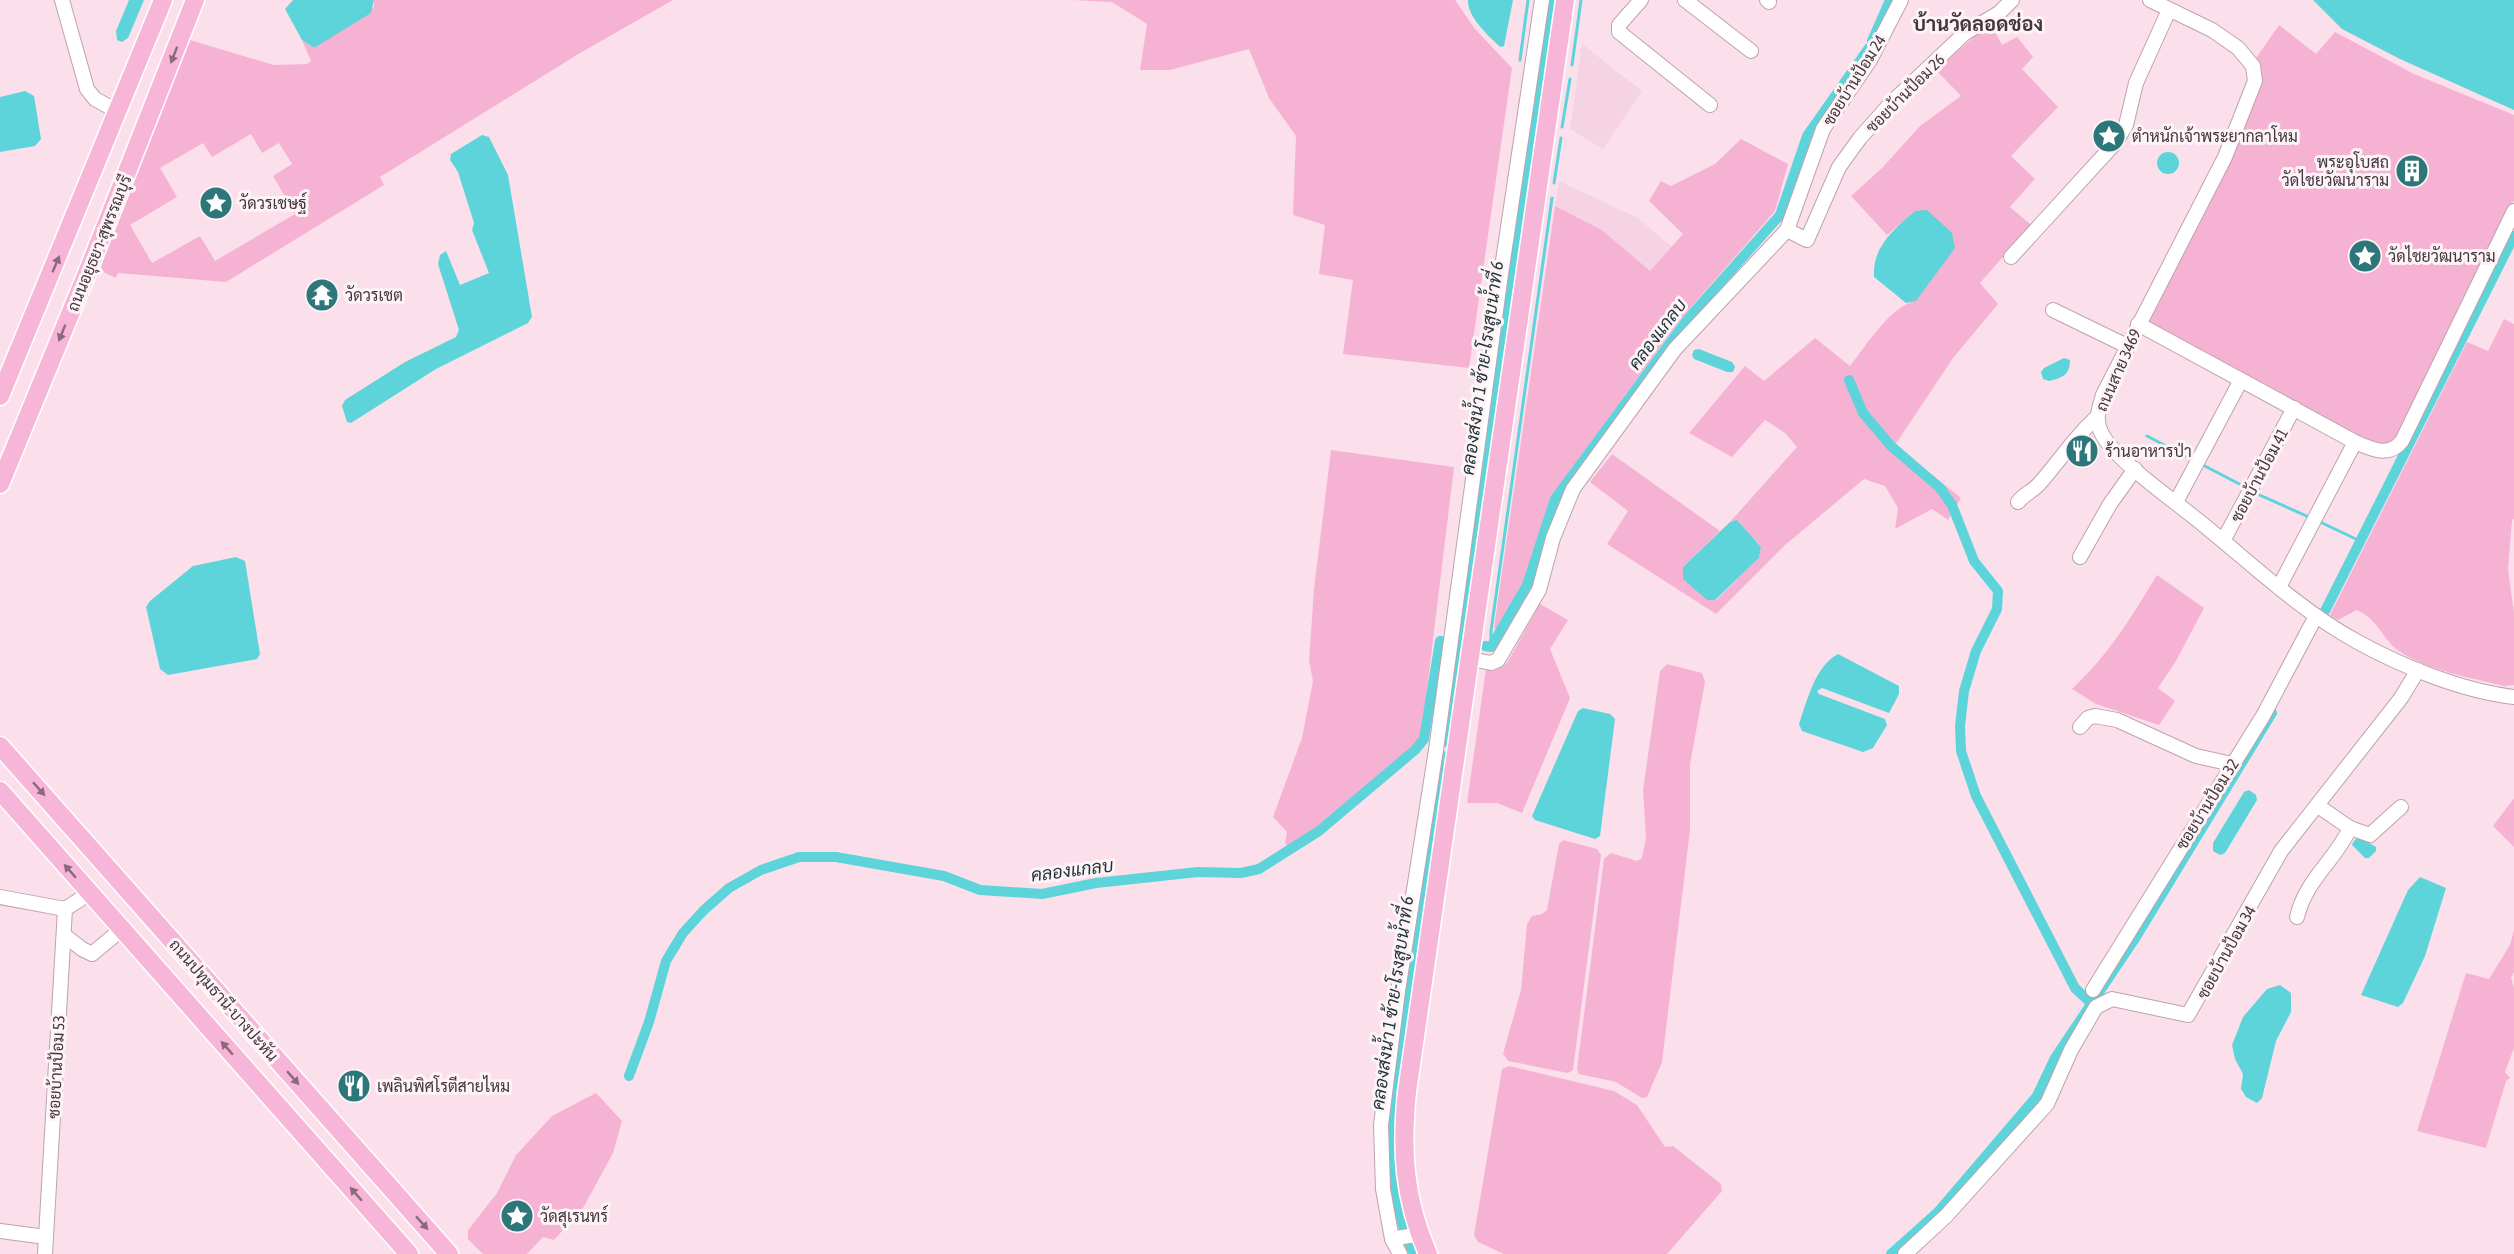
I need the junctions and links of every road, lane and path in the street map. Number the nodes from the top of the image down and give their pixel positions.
1 (62, 0) edge
2 (163, 0) edge
3 (195, 0) edge
4 (1542, 0) edge
5 (1565, 0) edge
6 (1641, 0) edge
7 (1685, 0) edge
8 (1901, 0) edge
9 (2012, 0) edge
10 (2150, 0) edge
11 (2169, 10) junction
12 (1751, 51) dead end
13 (1710, 105) dead end
14 (117, 111) junction
15 (2514, 211) edge
16 (1787, 230) junction
17 (2010, 257) dead end
18 (1513, 275) junction
19 (2053, 310) dead end
20 (2138, 324) junction
21 (2127, 346) junction
22 (2241, 380) junction
23 (0, 396) edge
24 (2294, 408) junction
25 (2097, 417) junction
26 (2355, 442) junction
27 (2135, 469) junction
28 (0, 484) edge
29 (2018, 502) dead end
30 (2176, 502) junction
31 (2223, 541) junction
32 (2080, 557) dead end
33 (2279, 587) junction
34 (2316, 616) junction
35 (1471, 658) junction
36 (2418, 670) junction
37 (2514, 697) edge
38 (2080, 727) dead end
39 (0, 734) edge
40 (0, 746) edge
41 (1458, 746) junction
42 (1436, 750) junction
43 (18, 764) junction
44 (2232, 764) junction
45 (3, 796) edge
46 (2318, 806) junction
47 (2401, 807) dead end
48 (2350, 828) junction
49 (1426, 885) junction
50 (90, 893) junction
51 (0, 897) edge
52 (65, 909) junction
53 (2298, 917) dead end
54 (122, 929) junction
55 (64, 935) junction
56 (2092, 990) dead end
57 (0, 1231) edge
58 (1406, 1236) junction
59 (46, 1237) junction
60 (45, 1254) edge
61 (409, 1254) edge
62 (449, 1254) edge
63 (1400, 1254) edge
64 (1428, 1254) edge
65 (1905, 1254) edge

1 - 14 street
2 - 14 main road, ถนนอยุธยา-สุพรรณบุรี
3 -> 28 main road, ถนนอยุธยา-สุพรรณบุรี
4 - 18 street
5 - 18 main road
6 - 13 street
7 - 12 street
8 - 16 street, ซอยบ้านป้อม 24
9 - 16 street, ซอยบ้านป้อม 26
10 - 11 street, ถนนสาย 3469
11 - 17 street
11 - 20 street, ถนนสาย 3469
23 -> 14 main road, ถนนอยุธยา-สุพรรณบุรี
15 - 26 street
16 - 35 street
18 - 35 main road
18 - 42 street
19 - 21 street
20 - 21 street, ถนนสาย 3469
20 - 22 street
21 - 25 street, ถนนสาย 3469
22 - 24 street
22 - 30 street
24 - 26 street
24 - 31 street, ซอยบ้านป้อม 41
25 - 27 street, ถนนสาย 3469
25 - 29 street
26 - 33 street
27 - 30 street, ถนนสาย 3469
27 - 32 street
30 - 31 street, ถนนสาย 3469
31 - 33 street, ถนนสาย 3469
33 - 34 street, ถนนสาย 3469
34 - 36 street, ถนนสาย 3469
34 - 44 street, ซอยบ้านป้อม 32
35 - 41 main road
36 - 37 street, ถนนสาย 3469
36 - 46 street, ซอยบ้านป้อม 34
38 - 44 street
39 - 43 main road
40 - 43 main road, ถนนปทุมธานี-บางปะหัน
41 - 42 street
41 - 49 main road
42 - 49 street
43 -> 62 main road, ถนนปทุมธานี-บางปะหัน
44 - 56 street, ซอยบ้านป้อม 32
50 -> 45 main road, ถนนปทุมธานี-บางปะหัน
46 - 48 street
46 - 65 street, ซอยบ้านป้อม 34
47 - 48 street
48 - 53 street
49 - 58 main road
49 - 58 street
50 - 52 street
50 - 54 main road, ถนนปทุมธานี-บางปะหัน
51 - 52 street
52 - 55 street, ซอยบ้านป้อม 53
54 - 55 street
61 -> 54 main road, ถนนปทุมธานี-บางปะหัน
55 - 59 street, ซอยบ้านป้อม 53
57 - 59 street
58 - 63 street
58 - 64 main road
59 - 60 street, ซอยบ้านป้อม 53

